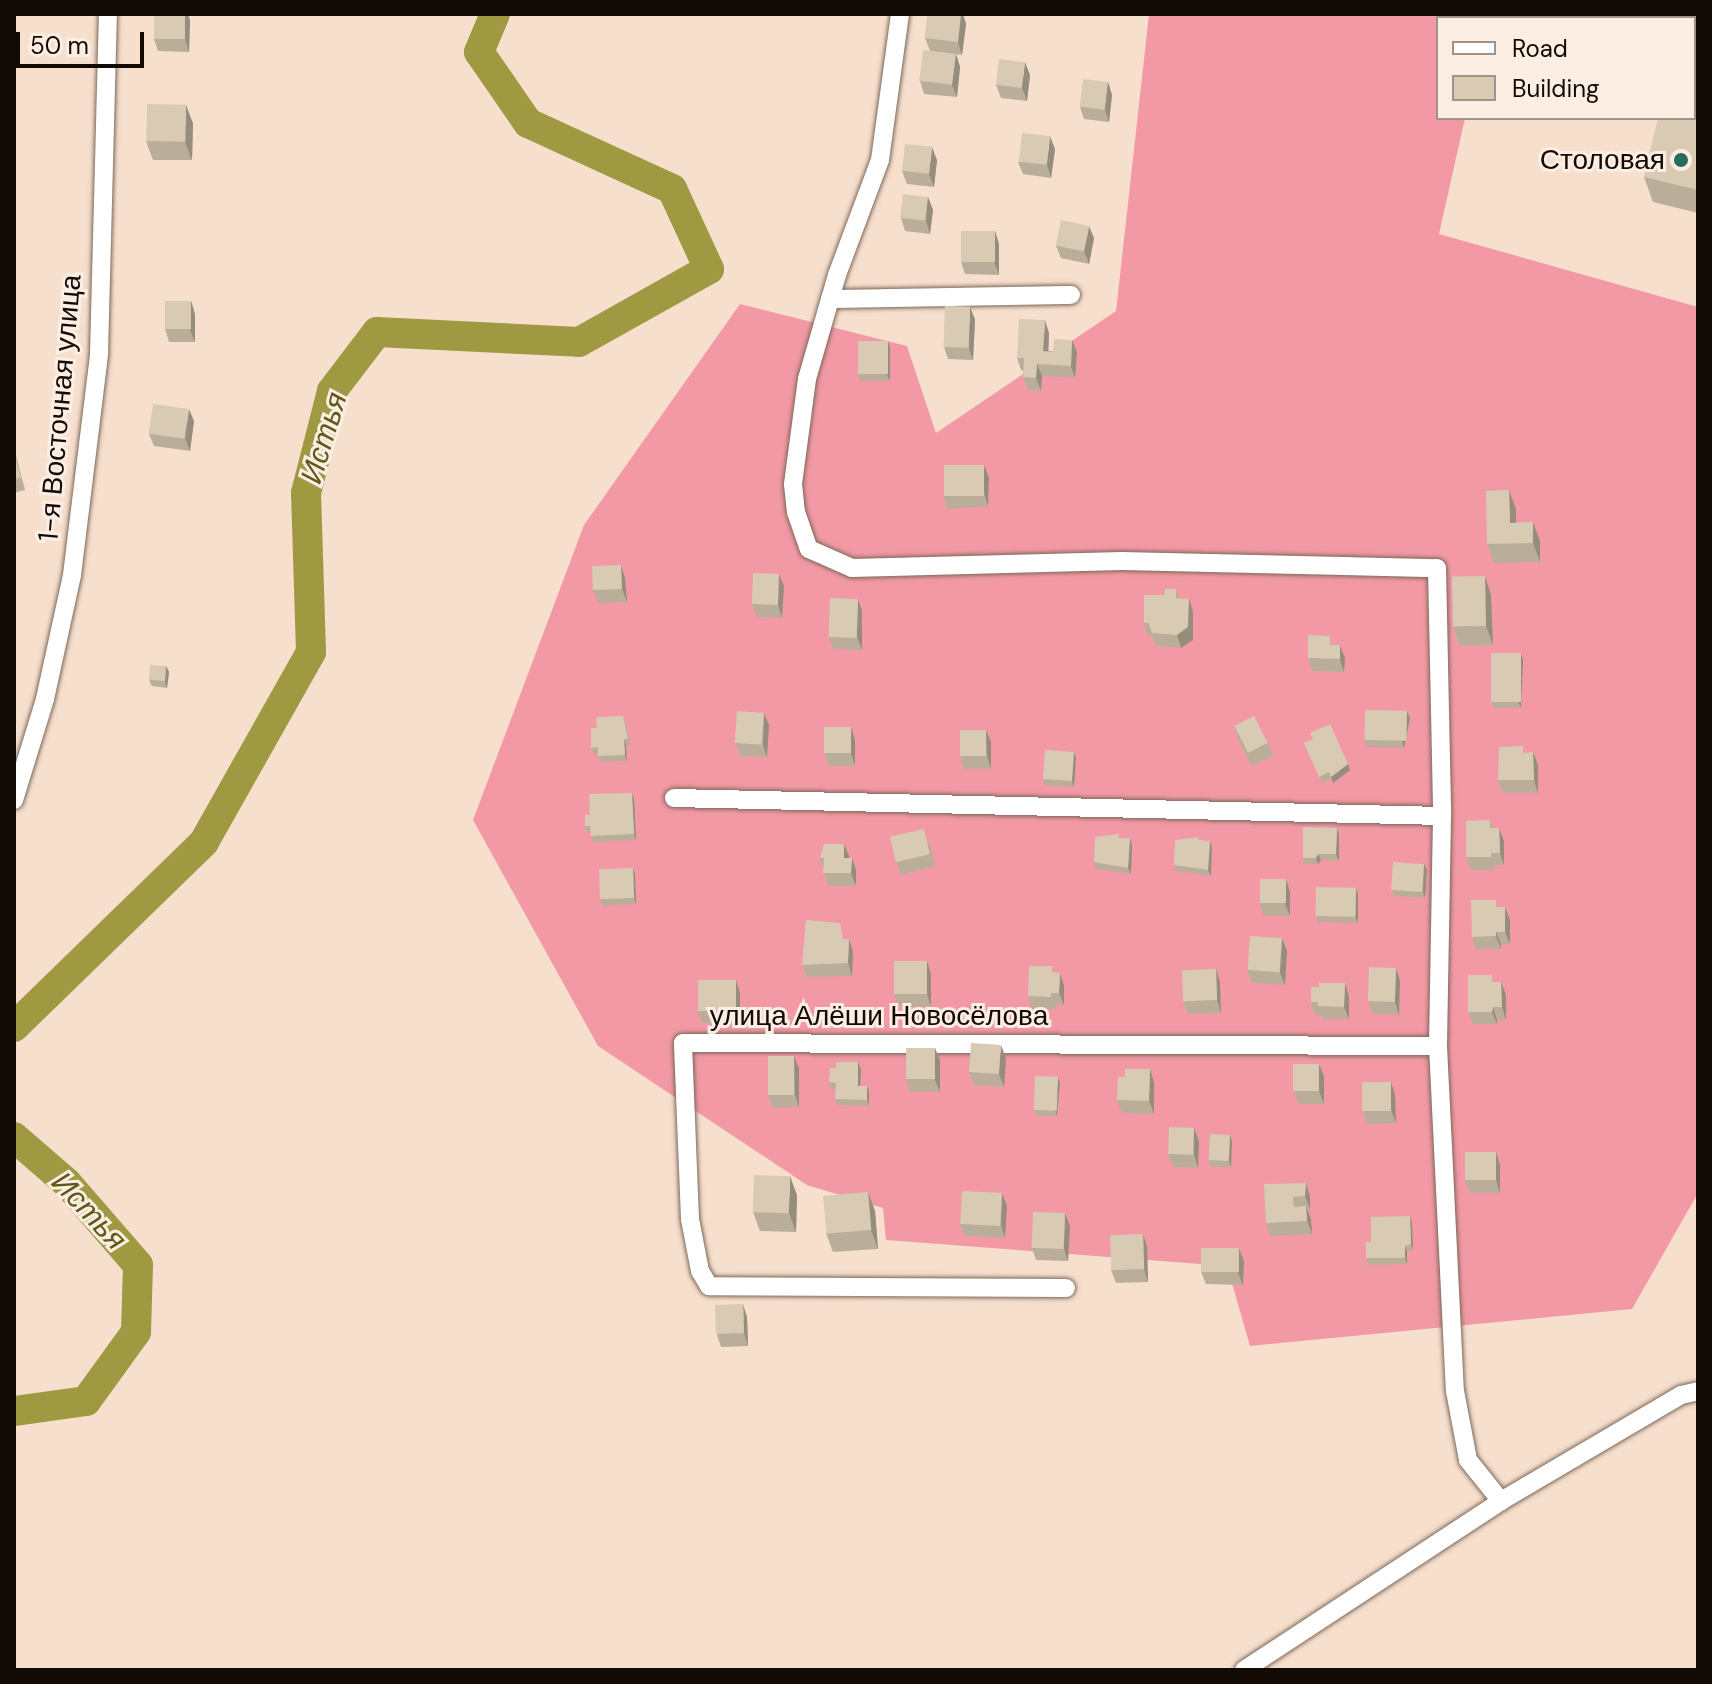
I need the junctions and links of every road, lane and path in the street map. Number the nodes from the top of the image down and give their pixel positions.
1 (108, 14) edge
2 (900, 14) edge
3 (1071, 295) dead end
4 (830, 299) junction
5 (674, 798) dead end
6 (14, 800) edge
7 (1442, 816) junction
8 (1438, 1046) junction
9 (1066, 1288) dead end
10 (1698, 1391) edge
11 (1501, 1501) junction
12 (1244, 1670) edge

1 - 6 street, 1-я Восточная улица
2 - 4 street
3 - 4 street
4 - 7 street
5 - 7 street
7 - 8 street
8 - 9 street, улица Алёши Новосёлова
8 - 11 street
10 - 11 street
11 - 12 street

